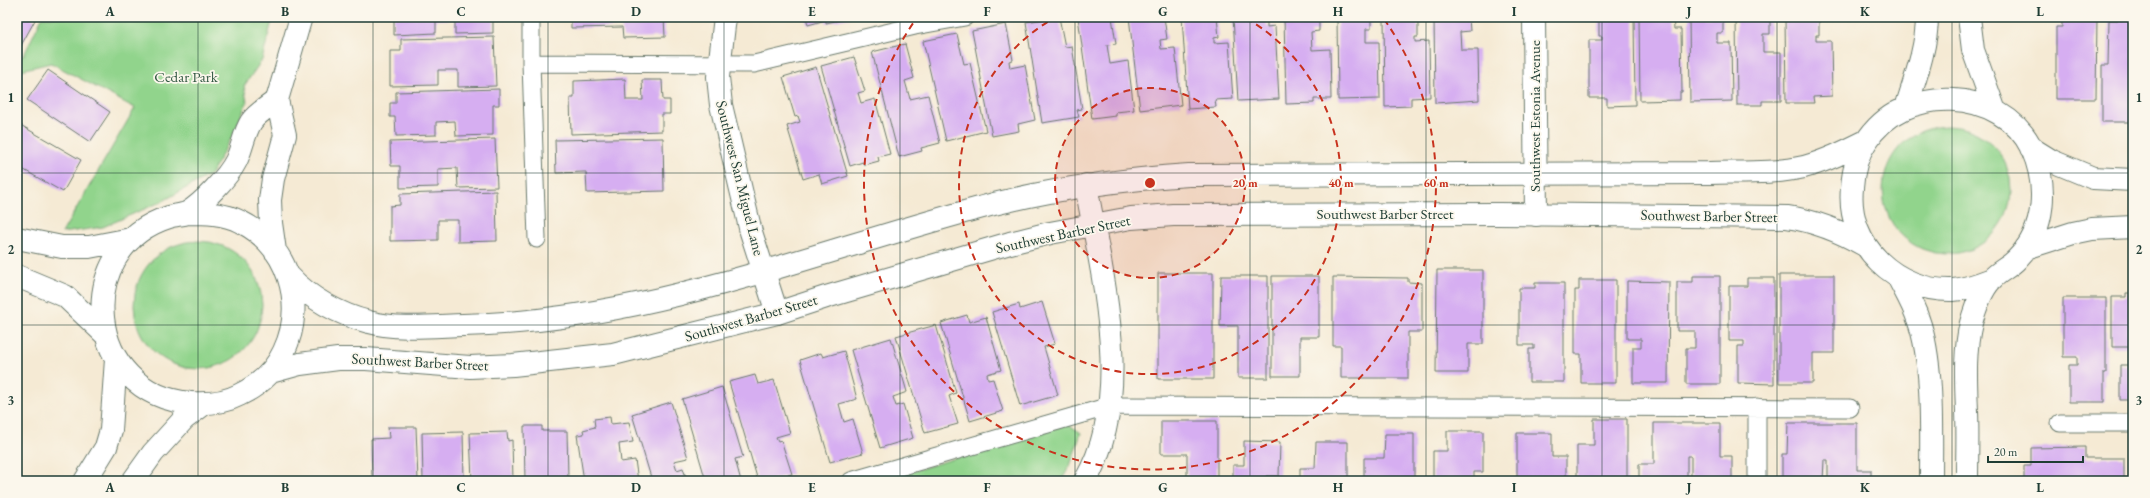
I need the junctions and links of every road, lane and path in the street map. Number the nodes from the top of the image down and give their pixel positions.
1 (301, 17) edge
2 (531, 17) edge
3 (725, 17) edge
4 (965, 17) edge
5 (1534, 17) edge
6 (1927, 17) edge
7 (1969, 17) edge
8 (531, 62) junction
9 (719, 64) junction
10 (277, 100) junction
11 (1906, 108) junction
12 (1995, 111) junction
13 (1866, 141) junction
14 (2031, 148) junction
15 (1536, 173) junction
16 (2133, 180) edge
17 (1086, 185) junction
18 (186, 213) junction
19 (1536, 215) junction
20 (1093, 226) junction
21 (2133, 228) edge
22 (17, 238) edge
23 (131, 239) junction
24 (537, 239) dead end
25 (1866, 246) junction
26 (2026, 248) junction
27 (276, 251) junction
28 (764, 273) junction
29 (17, 276) edge
30 (289, 276) junction
31 (1898, 277) junction
32 (1992, 279) junction
33 (777, 313) junction
34 (106, 335) junction
35 (116, 359) junction
36 (271, 372) junction
37 (204, 404) junction
38 (1110, 406) junction
39 (1757, 407) junction
40 (1850, 408) dead end
41 (2060, 423) dead end
42 (2133, 423) edge
43 (85, 481) edge
44 (133, 481) edge
45 (851, 481) edge
46 (1085, 481) edge
47 (1757, 481) edge
48 (1931, 481) edge
49 (1967, 481) edge

1 - 10 street
2 - 8 lane
3 - 9 street, Southwest San Miguel Lane
4 - 9 lane
5 - 15 street, Southwest Estonia Avenue
6 - 11 street
7 - 12 street
8 - 9 lane
8 - 24 lane
9 - 28 street, Southwest San Miguel Lane
10 - 18 street
10 - 27 street
11 - 12 street, Southwest Barber Street
11 - 13 street, Southwest Barber Street
12 - 14 street, Southwest Barber Street
13 - 15 street, Southwest Barber Street
13 - 25 street, Southwest Barber Street
14 - 16 street, Southwest Barber Street
14 - 26 street, Southwest Barber Street
15 - 17 street, Southwest Barber Street
15 - 19 street, Southwest Estonia Avenue
17 - 20 street
17 - 28 street, Southwest Barber Street
18 - 23 street
18 - 27 street
19 - 20 street, Southwest Barber Street
19 - 25 street, Southwest Barber Street
20 - 33 street, Southwest Barber Street
20 - 38 street
21 - 26 street, Southwest Barber Street
22 - 23 street
23 - 34 street
25 - 31 street, Southwest Barber Street
26 - 32 street, Southwest Barber Street
27 - 30 street
28 - 30 street, Southwest Barber Street
28 - 33 street, Southwest San Miguel Lane
29 - 34 street
30 - 36 street
31 - 32 street, Southwest Barber Street
31 - 48 street
32 - 49 street
33 - 36 street, Southwest Barber Street
34 - 35 street
35 - 37 street
35 - 43 street
36 - 37 street
37 - 44 street
38 - 39 lane
38 - 45 lane
38 - 46 street
39 - 40 lane
39 - 47 lane
41 - 42 lane

